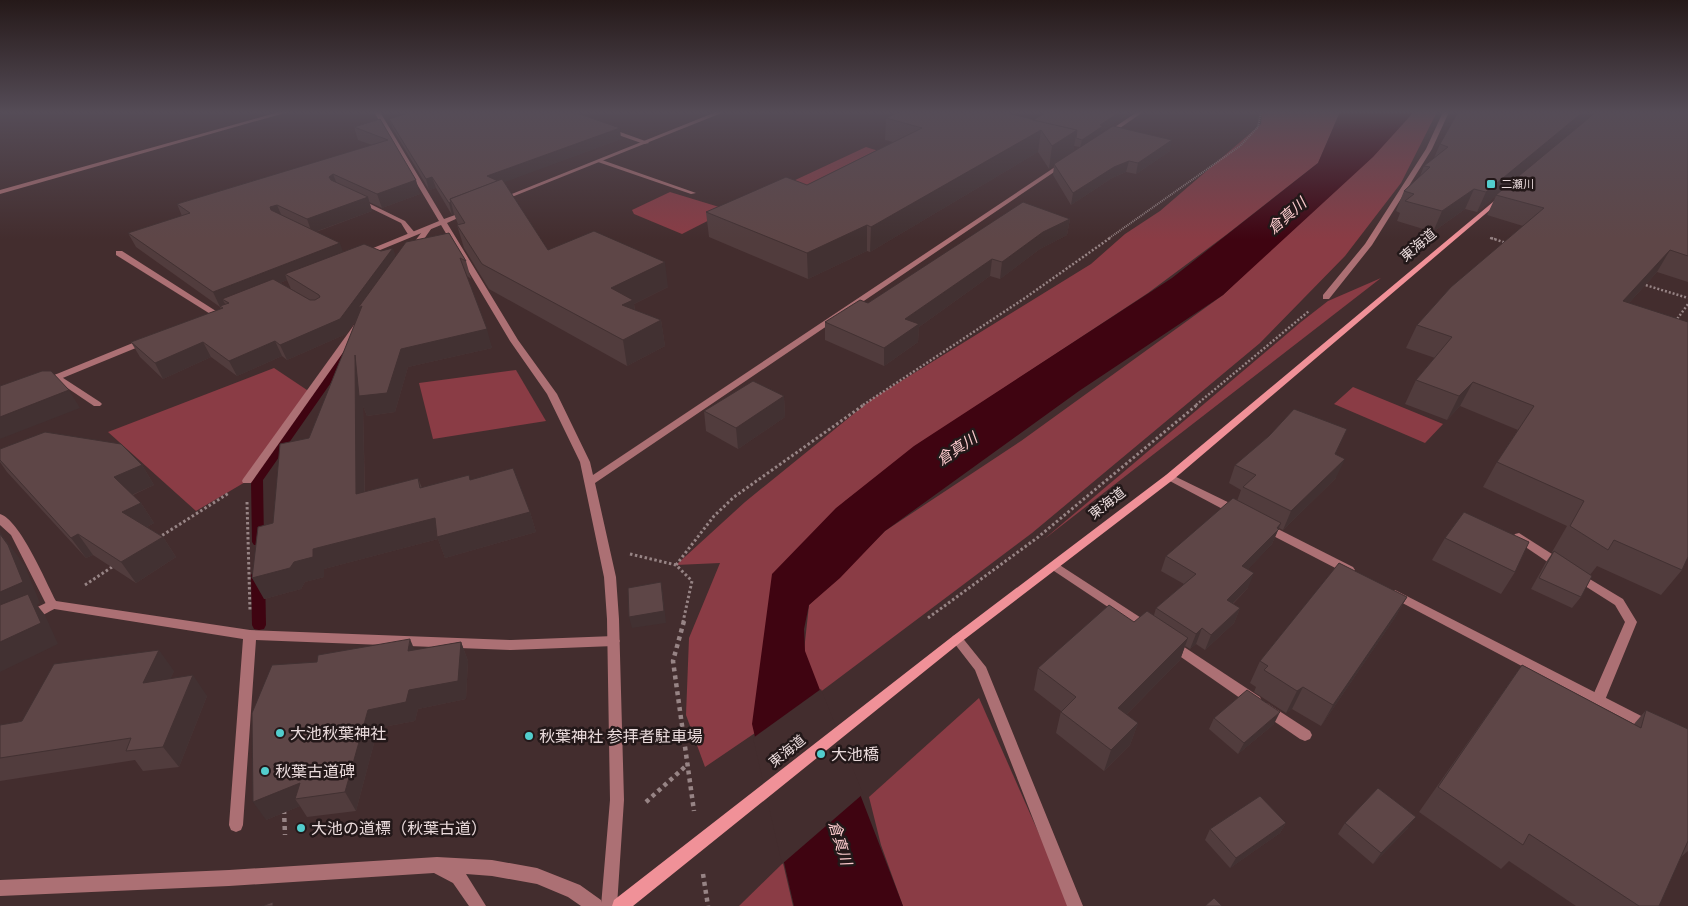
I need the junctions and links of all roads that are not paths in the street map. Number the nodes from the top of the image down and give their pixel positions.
1 (135, 154) edge
2 (402, 154) edge
3 (617, 154) edge
4 (1427, 154) edge
5 (1075, 156) edge
6 (600, 161) junction
7 (1512, 189) edge
8 (0, 192) edge
9 (693, 193) dead end
10 (354, 199) edge
11 (489, 204) edge
12 (480, 208) edge
13 (443, 222) junction
14 (427, 229) junction
15 (412, 234) junction
16 (119, 253) dead end
17 (356, 257) edge
18 (404, 260) edge
19 (1326, 297) road end
20 (224, 310) edge
21 (215, 313) junction
22 (365, 316) edge
23 (206, 317) edge
24 (154, 338) edge
25 (57, 377) junction
26 (33, 386) edge
27 (97, 404) dead end
28 (1170, 477) junction
29 (247, 481) road end
30 (589, 482) junction
31 (0, 518) edge
32 (1519, 537) edge
33 (1055, 566) junction
34 (1361, 576) edge
35 (1388, 590) edge
36 (52, 605) junction
37 (18, 620) edge
38 (250, 635) junction
39 (957, 639) junction
40 (614, 642) junction
41 (1598, 700) junction
42 (1655, 730) edge
43 (1305, 736) dead end
44 (236, 824) dead end
45 (437, 866) junction
46 (0, 888) edge
47 (478, 906) edge
48 (595, 906) edge
49 (609, 906) edge
50 (620, 906) edge
51 (1075, 906) edge

1 - 8 street
2 - 13 street
3 - 6 street
4 - 19 street
5 - 30 street
6 - 9 street
6 - 11 street
7 - 28 main road, 東海道
10 - 15 street
12 - 13 street
13 - 14 street
13 - 30 street
14 - 15 street
14 - 18 street
15 - 17 street
16 - 21 street
20 - 21 street
21 - 23 street
22 - 29 street
24 - 25 street
25 - 26 street
25 - 27 street
28 - 33 main road, 東海道
28 - 34 street
30 - 40 street
31 - 36 street
32 - 41 street
33 - 39 main road, 東海道
33 - 43 street
35 - 41 street
36 - 37 street
36 - 38 street
38 - 40 street
38 - 44 street
39 - 50 main road, 東海道
39 - 51 street
40 - 49 street
41 - 42 street
45 - 46 street
45 - 47 street
45 - 48 street

